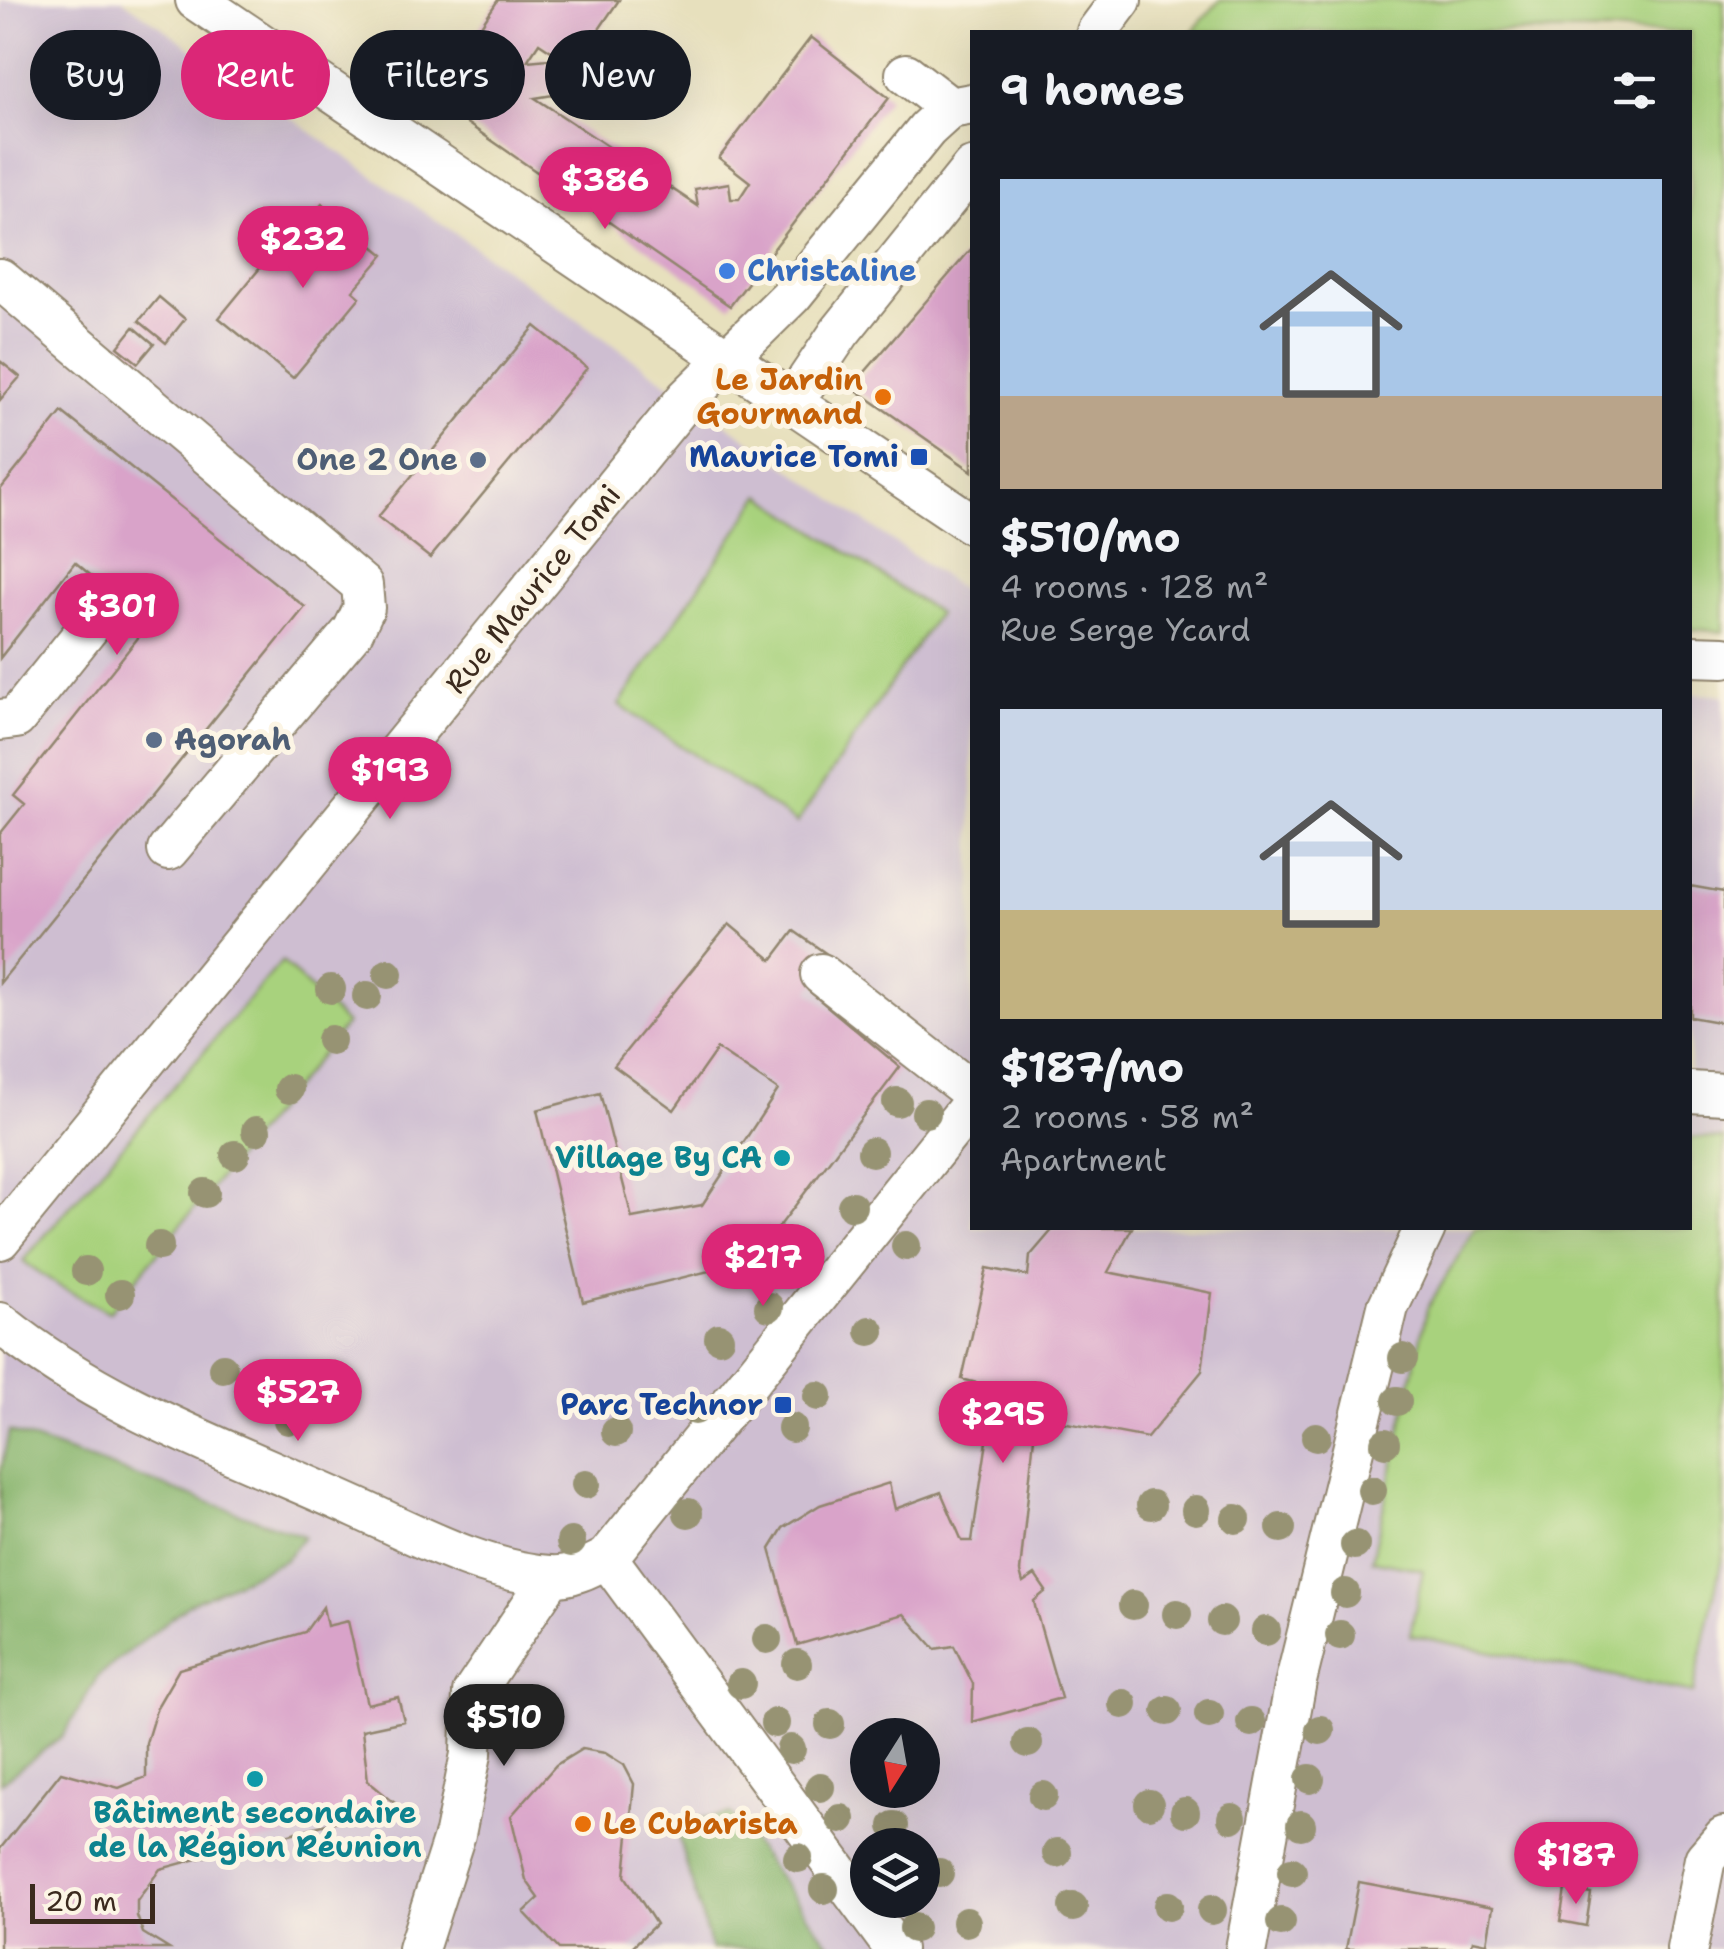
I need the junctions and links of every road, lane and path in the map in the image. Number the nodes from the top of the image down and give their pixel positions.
1 (196, 0) edge
2 (1121, 0) edge
3 (1098, 30) edge
4 (906, 74) dead end
5 (961, 106) edge
6 (970, 170) edge
7 (0, 279) edge
8 (731, 358) junction
9 (794, 400) junction
10 (970, 523) edge
11 (94, 622) dead end
12 (1692, 656) edge
13 (1724, 658) edge
14 (0, 720) edge
15 (168, 850) dead end
16 (821, 974) dead end
17 (970, 1090) edge
18 (1692, 1092) edge
19 (1724, 1094) edge
20 (970, 1106) edge
21 (1423, 1230) edge
22 (0, 1239) edge
23 (0, 1323) edge
24 (607, 1558) junction
25 (551, 1576) junction
26 (1724, 1838) edge
27 (418, 1949) edge
28 (895, 1949) edge
29 (1246, 1949) edge
30 (1687, 1949) edge

1 - 8 street
2 - 3 street
4 - 5 street
5 - 8 street, Rue Maurice Tomi
6 - 9 street
7 - 15 street
8 - 9 street
8 - 22 street, Rue Maurice Tomi
9 - 10 street
11 - 14 street
12 - 13 street
16 - 17 street
18 - 19 street
20 - 24 street
21 - 29 street
23 - 25 street
24 - 25 street
24 - 28 street
25 - 27 street
26 - 30 street

